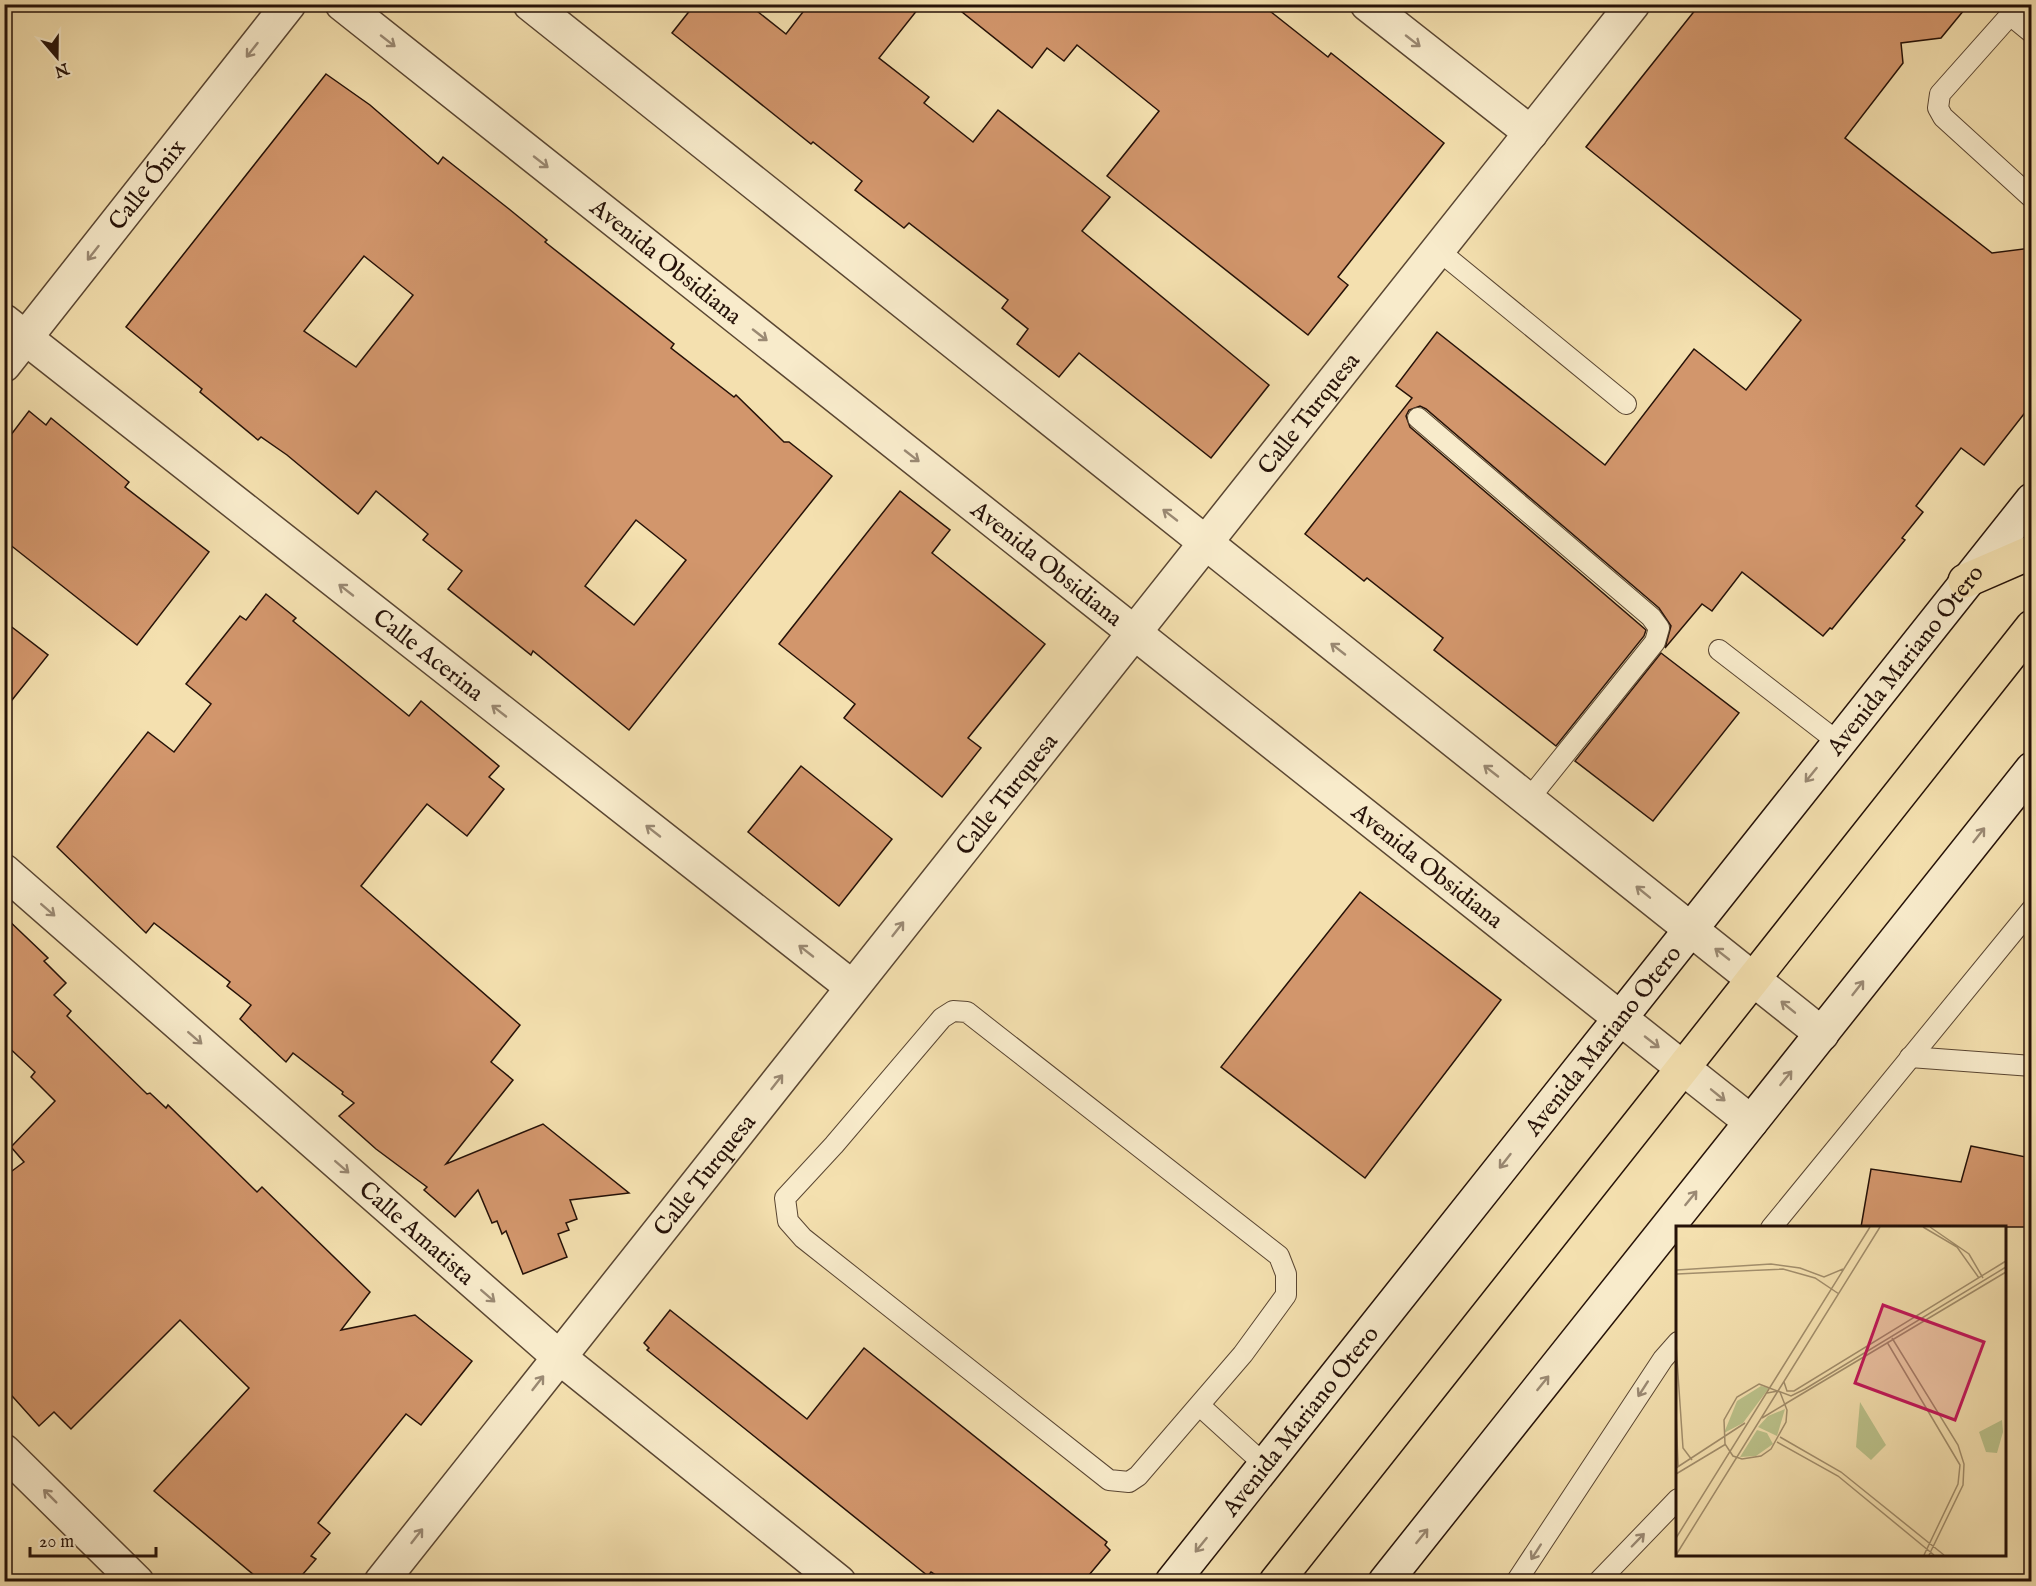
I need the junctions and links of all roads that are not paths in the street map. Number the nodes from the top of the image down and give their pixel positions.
1 (289, 4) edge
2 (342, 4) edge
3 (530, 4) edge
4 (1367, 4) edge
5 (1633, 4) edge
6 (2015, 10) edge
7 (2031, 33) edge
8 (1531, 133) junction
9 (2031, 198) edge
10 (1438, 250) junction
11 (15, 330) edge
12 (4, 365) edge
13 (1626, 404) dead end
14 (1418, 418) dead end
15 (2031, 500) edge
16 (1206, 543) junction
17 (2031, 552) edge
18 (1965, 581) junction
19 (2031, 627) edge
20 (1135, 632) junction
21 (1719, 650) dead end
22 (1838, 742) junction
23 (2031, 769) edge
24 (1528, 800) junction
25 (4, 871) edge
26 (2031, 909) edge
27 (1689, 929) junction
28 (1754, 980) junction
29 (852, 987) junction
30 (1619, 1017) junction
31 (1822, 1034) junction
32 (1910, 1057) junction
33 (2031, 1066) edge
34 (1684, 1068) junction
35 (1751, 1122) junction
36 (1772, 1226) edge
37 (1676, 1343) edge
38 (559, 1357) junction
39 (1200, 1406) junction
40 (4, 1451) edge
41 (1265, 1465) junction
42 (1676, 1500) edge
43 (137, 1581) edge
44 (381, 1581) edge
45 (839, 1581) edge
46 (1172, 1581) edge
47 (1276, 1581) edge
48 (1385, 1581) edge
49 (1516, 1581) edge
50 (1598, 1581) edge

1 -> 11 street, Calle Ónix
2 -> 20 street, Avenida Obsidiana
16 -> 3 street
4 -> 8 street
5 - 8 street, Calle Turquesa
6 - 7 lane
6 - 9 lane
8 - 10 street, Calle Turquesa
10 - 13 lane
10 - 16 street, Calle Turquesa
11 - 12 street, Calle Ónix
29 -> 11 street, Calle Acerina
14 - 24 lane
15 - 18 street, Avenida Mariano Otero
16 - 20 street, Calle Turquesa
24 -> 16 street
17 - 18 main road
18 - 22 street, Avenida Mariano Otero
19 - 28 main road
29 -> 20 street, Calle Turquesa
20 - 30 street, Avenida Obsidiana
21 - 22 lane
22 -> 27 street, Avenida Mariano Otero
31 -> 23 street
27 -> 24 street
25 -> 38 street, Calle Amatista
26 - 32 lane
28 -> 27 street
27 - 30 street, Avenida Mariano Otero
31 -> 28 street
28 - 34 main road
38 -> 29 street, Calle Turquesa
30 -> 34 street, Avenida Obsidiana
30 -> 41 street, Avenida Mariano Otero
35 -> 31 street
32 - 33 lane
32 - 36 lane
34 -> 35 street, Avenida Obsidiana
34 - 47 main road
48 -> 35 street
37 -> 49 lane
44 -> 38 street, Calle Turquesa
38 - 45 street, Calle Amatista
39 - 39 lane
39 - 41 lane
43 -> 40 street
41 -> 46 street, Avenida Mariano Otero
50 -> 42 lane

